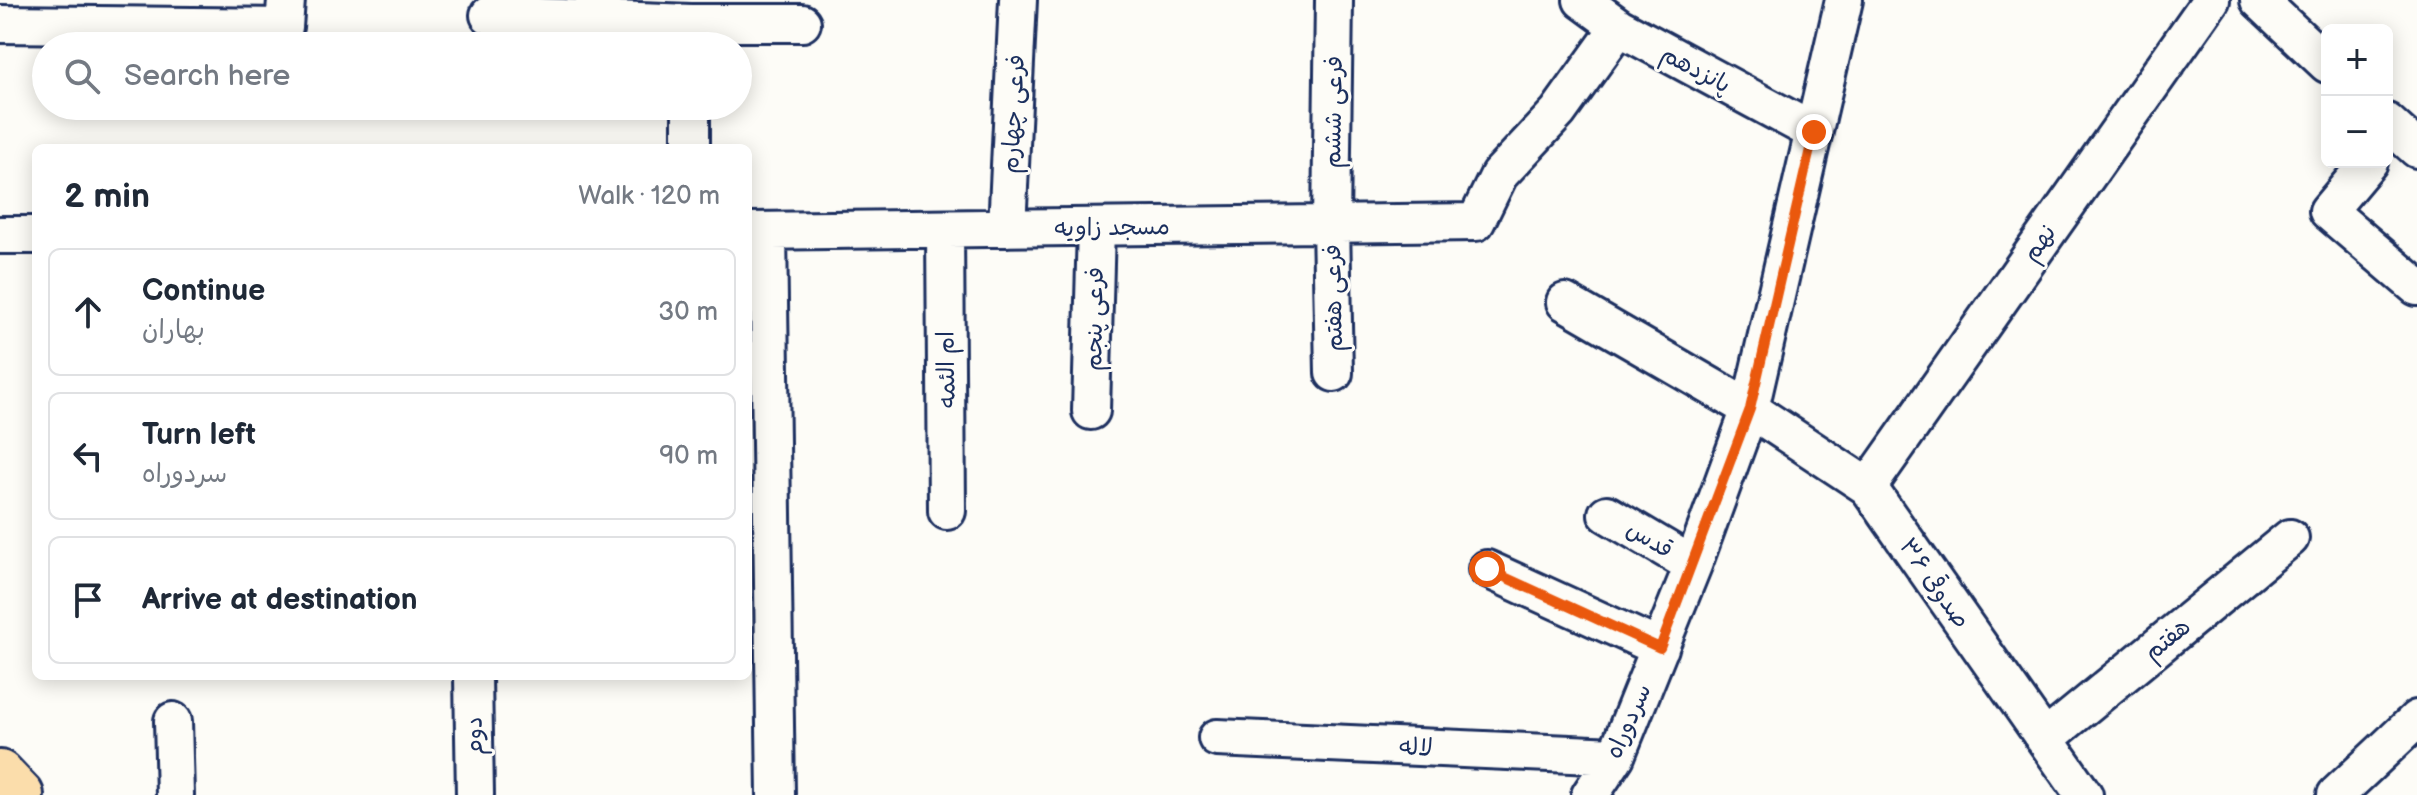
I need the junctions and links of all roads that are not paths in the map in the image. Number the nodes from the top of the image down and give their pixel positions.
1 (286, 0) edge
2 (1018, 0) edge
3 (1334, 0) edge
4 (1582, 0) edge
5 (1844, 0) edge
6 (2211, 0) edge
7 (2259, 0) edge
8 (489, 15) dead end
9 (802, 23) dead end
10 (0, 24) edge
11 (1619, 27) junction
12 (661, 32) edge
13 (719, 32) edge
14 (2321, 58) edge
15 (691, 120) edge
16 (1814, 132) junction
17 (691, 144) edge
18 (2364, 168) edge
19 (1331, 224) junction
20 (1096, 227) junction
21 (1007, 228) junction
22 (945, 229) junction
23 (758, 231) edge
24 (0, 235) edge
25 (32, 235) edge
26 (2417, 287) edge
27 (1565, 302) dead end
28 (1334, 373) dead end
29 (1750, 409) junction
30 (1091, 411) dead end
31 (1868, 487) junction
32 (947, 511) dead end
33 (1607, 514) dead end
34 (2290, 538) dead end
35 (1693, 565) junction
36 (1487, 569) dead end
37 (1660, 648) junction
38 (473, 680) edge
39 (2417, 719) edge
40 (173, 721) dead end
41 (1217, 738) dead end
42 (2045, 739) junction
43 (1616, 756) junction
44 (0, 773) edge
45 (21, 795) edge
46 (175, 795) edge
47 (475, 795) edge
48 (776, 795) edge
49 (1590, 795) edge
50 (2084, 795) edge
51 (2336, 795) edge

1 - 10 street
2 - 21 street, فرعی چهارم
3 - 19 street, فرعی ششم
4 - 11 street, پانزدهم
5 - 16 street, سردوراه
6 - 31 street, نهم
7 - 14 street
8 - 12 street
9 - 13 street
11 - 16 street, پانزدهم
11 - 19 street, مسجد زاویه
15 - 17 street
16 - 29 street, سردوراه
18 - 26 street
19 - 20 street, مسجد زاویه
19 - 28 street, فرعی هفتم
20 - 21 street, مسجد زاویه
20 - 30 street, فرعی پنجم
21 - 22 street, مسجد زاویه
22 - 23 street, مسجد زاویه
22 - 32 street, ام الئمه
23 - 48 street
24 - 25 street
27 - 29 street, صدوقی ۳۶
29 - 31 street, صدوقی ۳۶
29 - 35 street, سردوراه
31 - 42 street, صدوقی ۳۶
33 - 35 street, قدس
34 - 42 street, هفتم
35 - 37 street, سردوراه
36 - 37 street
37 - 43 street, سردوراه
38 - 47 street, دوم
39 - 51 street
40 - 46 street
41 - 43 street, لاله
42 - 50 street, صدوقی ۳۶
43 - 49 street, سردوراه
44 - 45 main road

